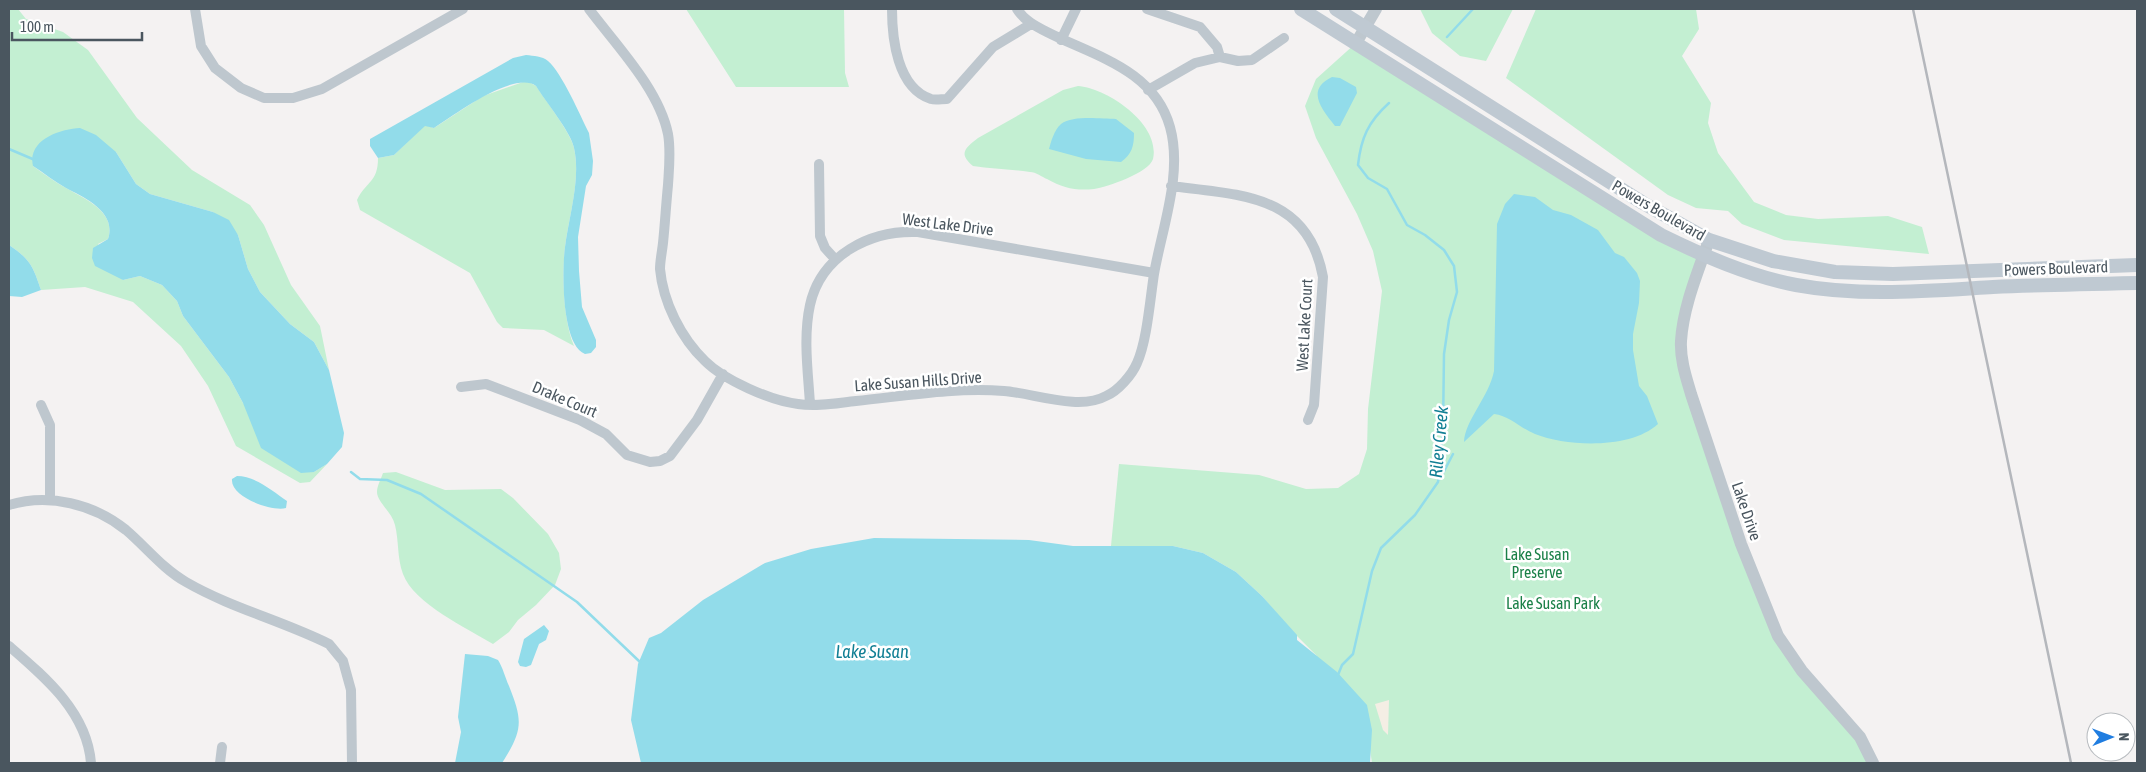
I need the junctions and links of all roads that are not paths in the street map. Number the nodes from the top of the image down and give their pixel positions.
1 (195, 9) edge
2 (463, 9) edge
3 (589, 9) edge
4 (892, 9) edge
5 (1017, 9) edge
6 (1076, 9) edge
7 (1146, 9) edge
8 (1301, 9) edge
9 (1336, 9) edge
10 (1376, 9) edge
11 (1031, 24) junction
12 (1365, 26) junction
13 (1284, 38) dead end
14 (1062, 40) junction
15 (1356, 43) junction
16 (1220, 57) junction
17 (1148, 90) junction
18 (818, 164) dead end
19 (1171, 186) junction
20 (1709, 240) junction
21 (1704, 256) junction
22 (835, 259) junction
23 (2137, 265) edge
24 (1154, 272) junction
25 (2137, 282) edge
26 (723, 374) junction
27 (462, 386) dead end
28 (810, 404) junction
29 (41, 405) dead end
30 (1308, 420) dead end
31 (50, 499) junction
32 (9, 505) edge
33 (10, 650) edge
34 (222, 747) dead end
35 (91, 763) edge
36 (220, 763) edge
37 (352, 763) edge
38 (1873, 763) edge

1 - 2 street
3 - 26 street, Lake Susan Hills Drive
4 - 11 street
5 - 11 street, Lake Susan Hills Drive
6 - 14 street
7 - 16 street
8 - 15 main road, Powers Boulevard
9 - 12 main road, Powers Boulevard
10 - 12 street
11 - 14 street, Lake Susan Hills Drive
12 - 15 street
12 - 20 main road, Powers Boulevard
13 - 16 street
14 - 17 street, Lake Susan Hills Drive
15 - 21 main road, Powers Boulevard
16 - 17 street
17 - 19 street, Lake Susan Hills Drive
18 - 22 street
19 - 24 street, Lake Susan Hills Drive
19 - 30 street, West Lake Court
20 - 21 street, Lake Drive
20 - 23 main road, Powers Boulevard
21 - 25 main road, Powers Boulevard
21 - 38 street, Lake Drive
22 - 24 street, West Lake Drive
22 - 28 street, West Lake Drive
24 - 28 street, Lake Susan Hills Drive
26 - 27 street, Drake Court
26 - 28 street, Lake Susan Hills Drive
29 - 31 street
31 - 32 street
31 - 37 street
33 - 35 street
34 - 36 street

